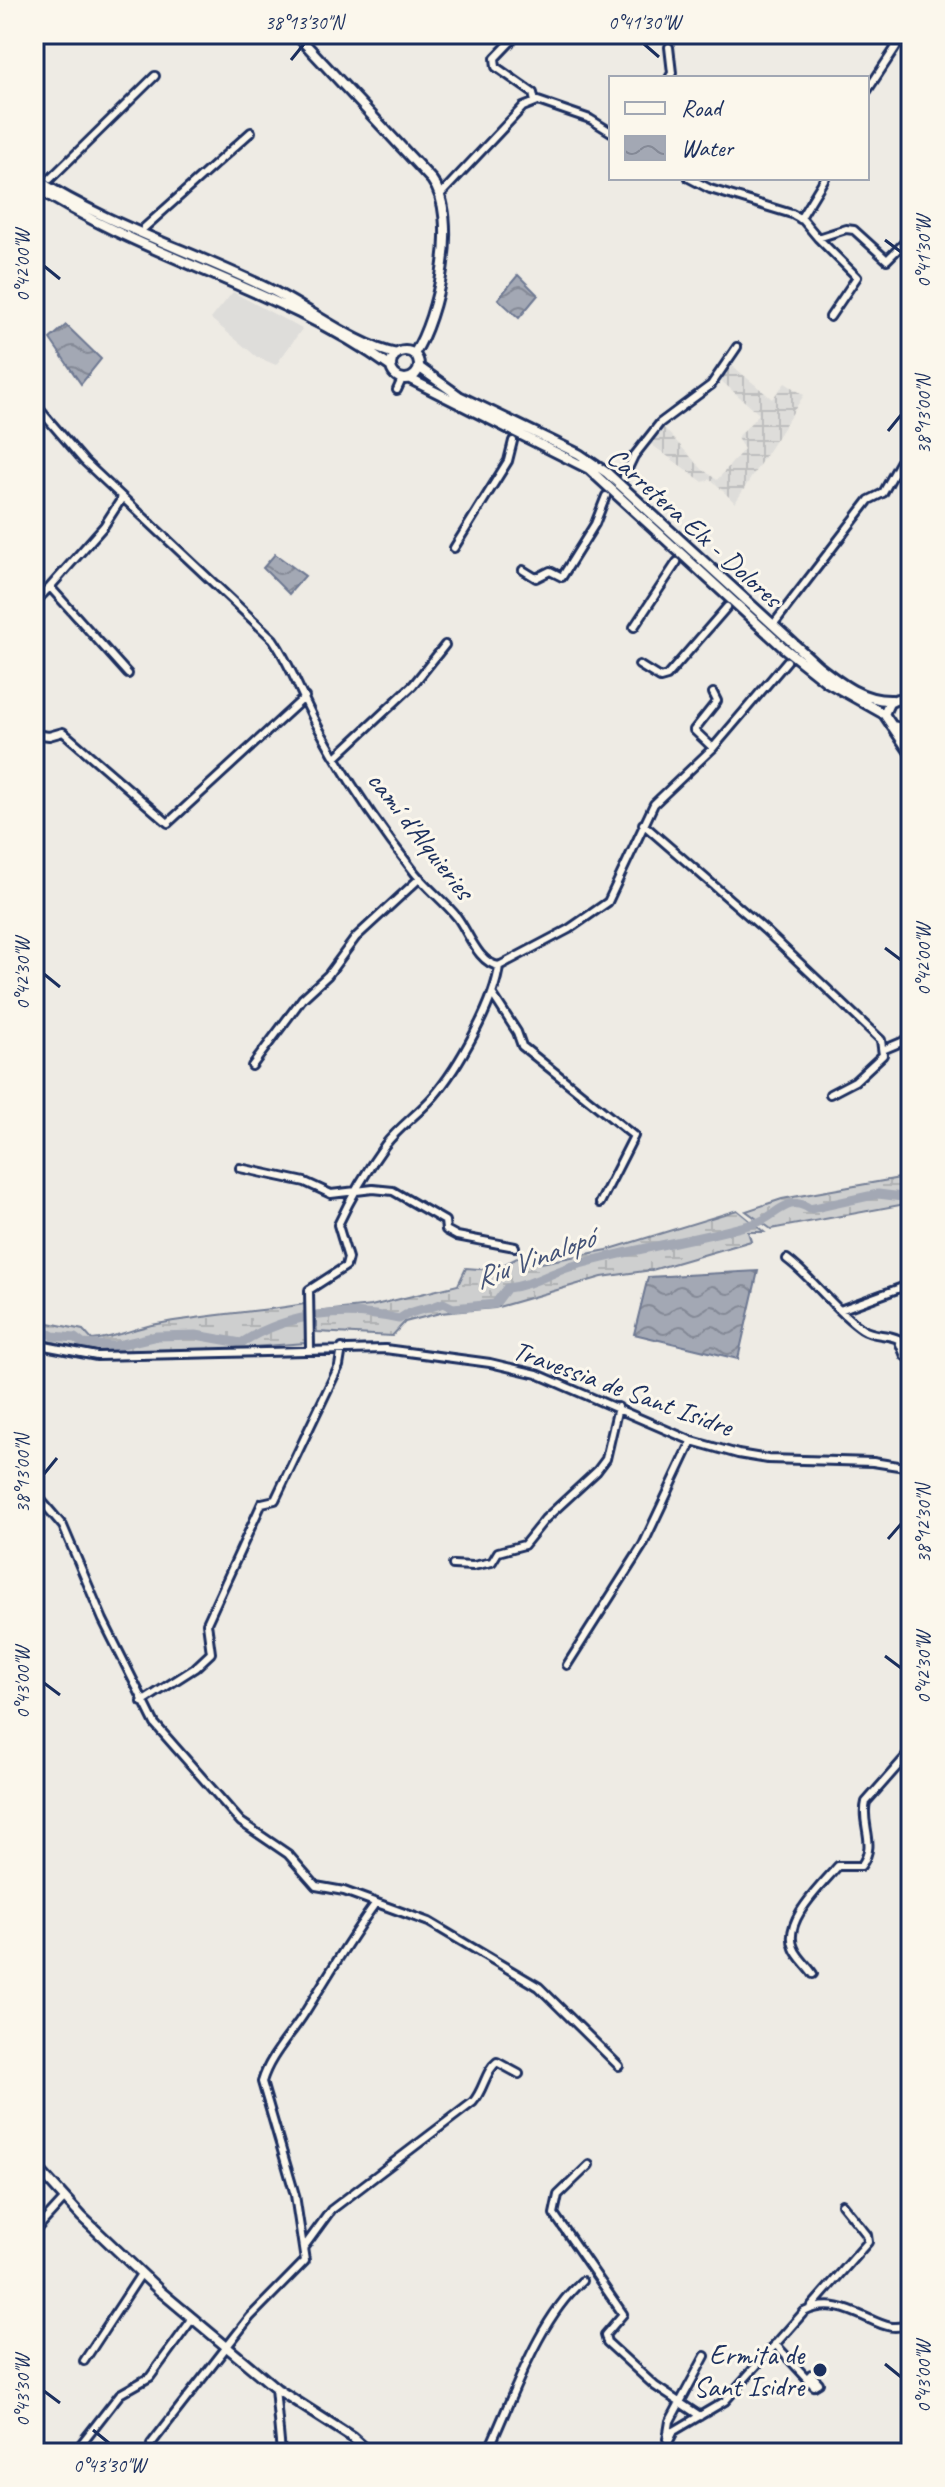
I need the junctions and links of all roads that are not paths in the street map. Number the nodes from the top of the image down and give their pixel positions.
1 (296, 34) edge
2 (518, 34) edge
3 (885, 34) edge
4 (669, 47) dead end
5 (155, 76) dead end
6 (670, 76) edge
7 (869, 88) edge
8 (535, 102) junction
9 (609, 131) edge
10 (251, 132) dead end
11 (34, 178) edge
12 (50, 179) dead end
13 (693, 180) edge
14 (824, 180) edge
15 (34, 186) edge
16 (441, 194) junction
17 (800, 219) junction
18 (144, 228) dead end
19 (818, 238) junction
20 (911, 243) edge
21 (830, 317) dead end
22 (737, 347) dead end
23 (397, 354) junction
24 (414, 354) junction
25 (391, 367) junction
26 (420, 368) junction
27 (406, 379) junction
28 (397, 390) dead end
29 (34, 403) edge
30 (513, 441) dead end
31 (911, 443) edge
32 (624, 477) dead end
33 (606, 496) dead end
34 (122, 498) junction
35 (454, 548) dead end
36 (677, 562) dead end
37 (523, 570) dead end
38 (50, 587) junction
39 (34, 603) edge
40 (727, 607) dead end
41 (776, 621) dead end
42 (634, 627) dead end
43 (445, 645) dead end
44 (787, 661) dead end
45 (639, 665) dead end
46 (128, 674) dead end
47 (713, 693) dead end
48 (305, 697) junction
49 (892, 700) junction
50 (911, 707) edge
51 (884, 714) junction
52 (910, 722) edge
53 (892, 726) junction
54 (34, 734) edge
55 (911, 735) edge
56 (713, 748) junction
57 (911, 754) edge
58 (336, 757) junction
59 (643, 824) junction
60 (420, 878) junction
61 (499, 966) junction
62 (493, 995) junction
63 (911, 1038) edge
64 (885, 1049) junction
65 (252, 1066) dead end
66 (830, 1094) dead end
67 (240, 1168) dead end
68 (356, 1192) junction
69 (600, 1203) dead end
70 (515, 1247) dead end
71 (787, 1259) dead end
72 (911, 1284) edge
73 (840, 1310) junction
74 (34, 1344) edge
75 (310, 1348) junction
76 (342, 1348) junction
77 (911, 1359) edge
78 (618, 1407) junction
79 (692, 1441) junction
80 (911, 1468) edge
81 (34, 1492) edge
82 (453, 1565) dead end
83 (567, 1665) dead end
84 (142, 1702) junction
85 (911, 1751) edge
86 (375, 1904) junction
87 (813, 1974) dead end
88 (619, 2066) dead end
89 (519, 2074) dead end
90 (34, 2164) edge
91 (589, 2165) dead end
92 (65, 2198) junction
93 (842, 2204) dead end
94 (34, 2232) edge
95 (304, 2247) junction
96 (141, 2274) junction
97 (582, 2281) dead end
98 (809, 2310) junction
99 (193, 2318) junction
100 (911, 2321) edge
101 (775, 2344) junction
102 (228, 2346) junction
103 (705, 2356) dead end
104 (84, 2361) dead end
105 (807, 2378) dead end
106 (275, 2388) junction
107 (681, 2401) junction
108 (700, 2416) junction
109 (151, 2444) dead end
110 (664, 2450) edge
111 (74, 2453) edge
112 (281, 2453) edge
113 (370, 2453) edge
114 (487, 2453) edge

1 - 16 main road
2 - 8 street
3 - 7 street
4 - 6 street
5 - 12 street
8 - 9 street
8 - 16 street
10 - 18 street
11 - 23 main road
13 - 17 street
14 - 17 street
15 - 25 main road
16 - 24 main road
17 - 19 street
19 - 20 street
19 - 21 street
22 - 32 street
23 - 24 main road
23 - 25 main road
24 - 26 main road
25 - 27 main road
26 - 27 main road
26 - 49 main road, Carretera Elx - Dolores
27 - 28 street
27 - 51 main road, Carretera Elx - Dolores
29 - 34 street, camí d'Alquieries
30 - 35 street
31 - 41 street
33 - 37 street
34 - 38 street
34 - 48 street, camí d'Alquieries
36 - 42 street
38 - 39 street
38 - 46 street
40 - 45 street
43 - 58 street
44 - 56 street
47 - 56 street
48 - 54 street
48 - 58 street, camí d'Alquieries
49 - 50 main road, Carretera Elx - Dolores
49 - 51 main road
51 - 53 main road
52 - 53 main road
52 - 55 main road
53 - 57 main road
56 - 59 street
58 - 60 street, camí d'Alquieries
59 - 61 street
59 - 64 street
60 - 61 street, camí d'Alquieries
60 - 65 street
61 - 62 street
62 - 68 street
62 - 69 street
63 - 64 street
64 - 66 street
67 - 68 street
68 - 70 street
68 - 75 street
71 - 73 street
72 - 73 street
73 - 77 street
74 - 75 street, Travessia de Sant Isidre
75 - 76 street, Travessia de Sant Isidre
76 - 78 street, Travessia de Sant Isidre
76 - 84 street
78 - 79 street, Travessia de Sant Isidre
78 - 82 street
79 - 80 street, Travessia de Sant Isidre
79 - 83 street
81 - 84 street
84 - 86 street
85 - 87 street
86 - 88 street
86 - 95 street
89 - 95 street
90 - 92 main road
91 - 107 street
92 - 94 street
92 - 96 main road
93 - 98 street
95 - 102 street
96 - 99 main road
96 - 104 street
97 - 114 street
98 - 100 street
98 - 101 street
99 - 102 main road
99 - 111 street
101 - 105 street
101 - 108 street
102 - 106 main road
102 - 109 street
103 - 107 street
106 - 112 street
106 - 113 main road
107 - 108 street
107 - 110 street
108 - 110 street

